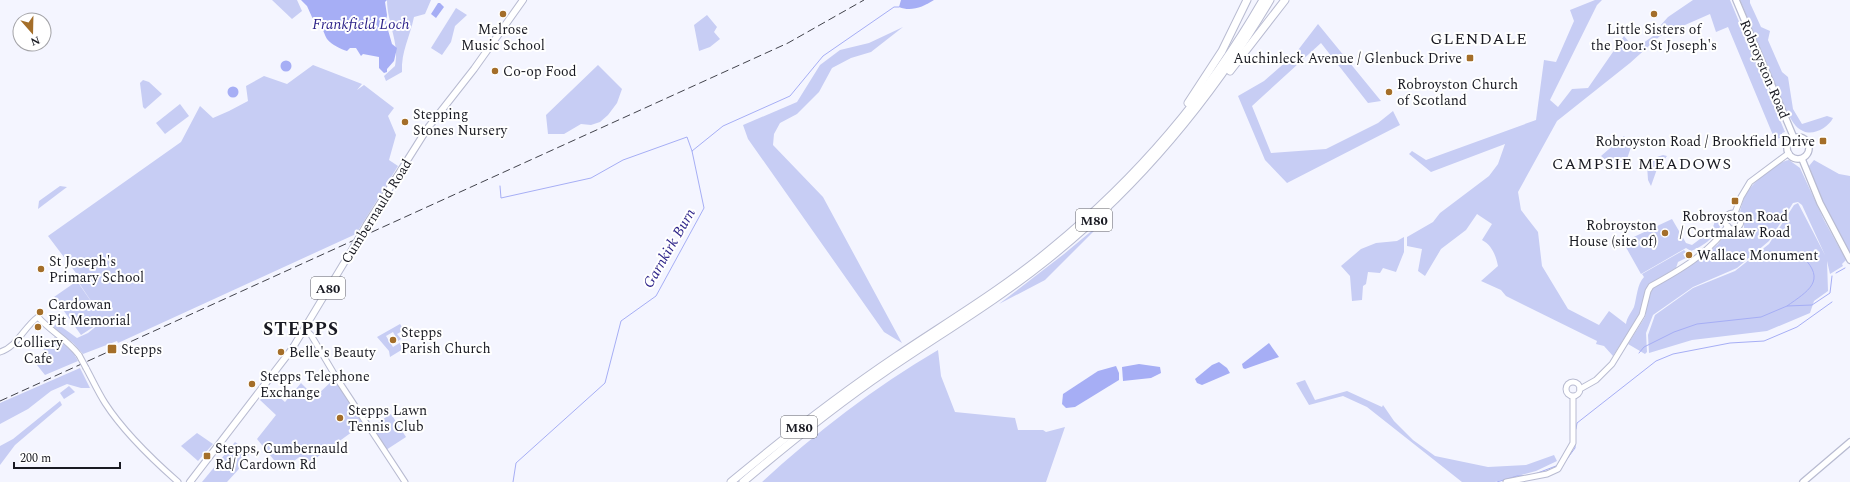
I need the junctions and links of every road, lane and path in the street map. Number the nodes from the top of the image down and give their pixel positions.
1 (523, 0) edge
2 (1247, 0) edge
3 (1263, 0) edge
4 (1270, 0) edge
5 (1284, 0) edge
6 (1736, 0) edge
7 (1174, 136) junction
8 (1794, 138) junction
9 (1164, 139) junction
10 (1788, 153) junction
11 (1802, 159) junction
12 (1735, 213) junction
13 (1728, 226) junction
14 (1850, 260) edge
15 (305, 329) junction
16 (0, 352) edge
17 (1580, 389) junction
18 (1574, 397) junction
19 (1850, 442) edge
20 (178, 482) edge
21 (190, 482) edge
22 (405, 482) edge
23 (731, 482) edge
24 (743, 482) edge
25 (1506, 482) edge
26 (1803, 482) edge

1 - 15 main road, Cumbernauld Road / A80, bridge
2 - 9 highway
3 - 9 highway, M80
4 - 7 highway, M80
5 - 7 highway
6 - 8 main road, Robroyston Road
7 - 24 highway, M80
8 - 10 main road
8 - 11 main road
9 - 23 highway, M80
10 - 11 main road
10 - 12 street
11 - 14 main road
12 - 13 street
12 - 13 street
13 - 17 street
15 - 21 main road, Cumbernauld Road / A80
15 - 22 street
16 - 20 street, bridge
17 - 18 street
17 - 18 street
18 - 25 street
19 - 26 main road

